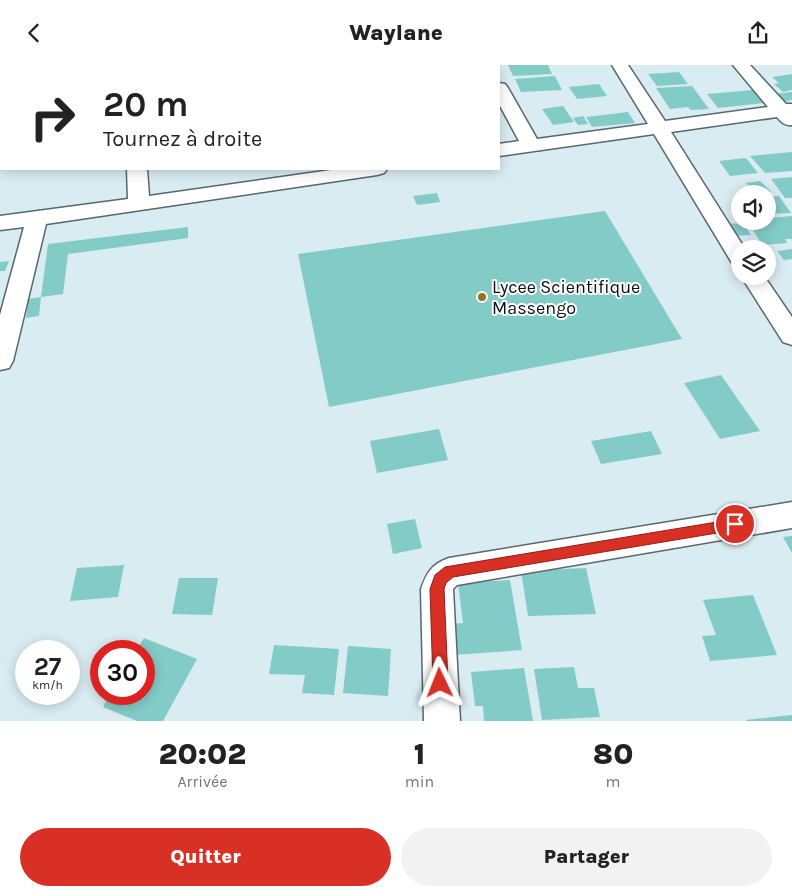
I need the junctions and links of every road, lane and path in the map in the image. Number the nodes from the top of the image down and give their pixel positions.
1 (620, 65) edge
2 (741, 65) edge
3 (500, 91) edge
4 (788, 114) edge
5 (661, 128) junction
6 (531, 146) junction
7 (500, 151) edge
8 (137, 170) edge
9 (364, 170) edge
10 (269, 177) edge
11 (139, 205) junction
12 (37, 219) junction
13 (0, 223) edge
14 (731, 245) edge
15 (758, 285) edge
16 (792, 336) edge
17 (0, 361) edge
18 (792, 515) edge
19 (442, 721) edge

1 - 5 street
2 - 4 street
3 - 6 street
4 - 5 street
5 - 6 street
5 - 14 street
6 - 7 street
8 - 11 street
9 - 10 street
10 - 11 street
11 - 12 street
12 - 13 street
12 - 17 street
15 - 16 street
18 - 19 street

